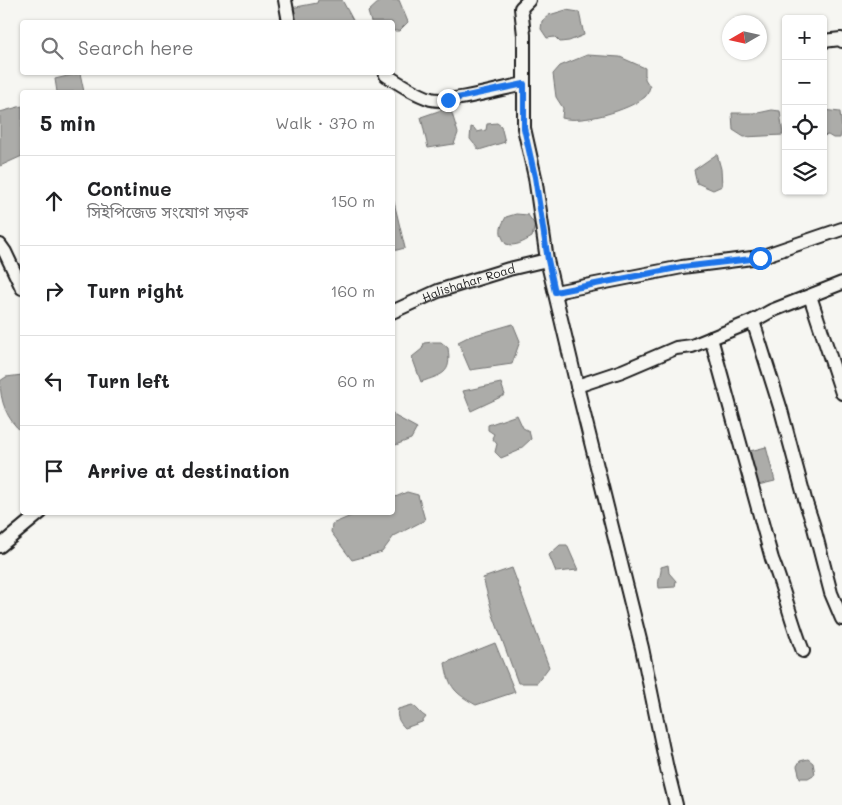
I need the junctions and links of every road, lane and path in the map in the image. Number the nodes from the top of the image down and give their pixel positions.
1 (285, 0) edge
2 (528, 0) edge
3 (289, 20) edge
4 (827, 41) edge
5 (842, 41) edge
6 (386, 75) edge
7 (524, 84) junction
8 (842, 228) edge
9 (0, 245) edge
10 (548, 260) junction
11 (842, 283) edge
12 (20, 285) edge
13 (555, 292) junction
14 (810, 296) junction
15 (395, 311) edge
16 (753, 321) junction
17 (711, 338) junction
18 (576, 386) junction
19 (842, 393) edge
20 (37, 515) edge
21 (0, 546) edge
22 (842, 619) edge
23 (803, 651) dead end
24 (676, 805) edge

1 - 3 street
2 - 7 street
4 - 5 street
6 - 7 street
7 - 10 street
8 - 13 street
9 - 12 street
10 - 13 street
10 - 15 street, Halishahar Road
11 - 14 street
13 - 18 street
14 - 16 street
14 - 19 street
16 - 17 street
16 - 22 street
17 - 18 street
17 - 23 street
18 - 24 street
20 - 21 street

